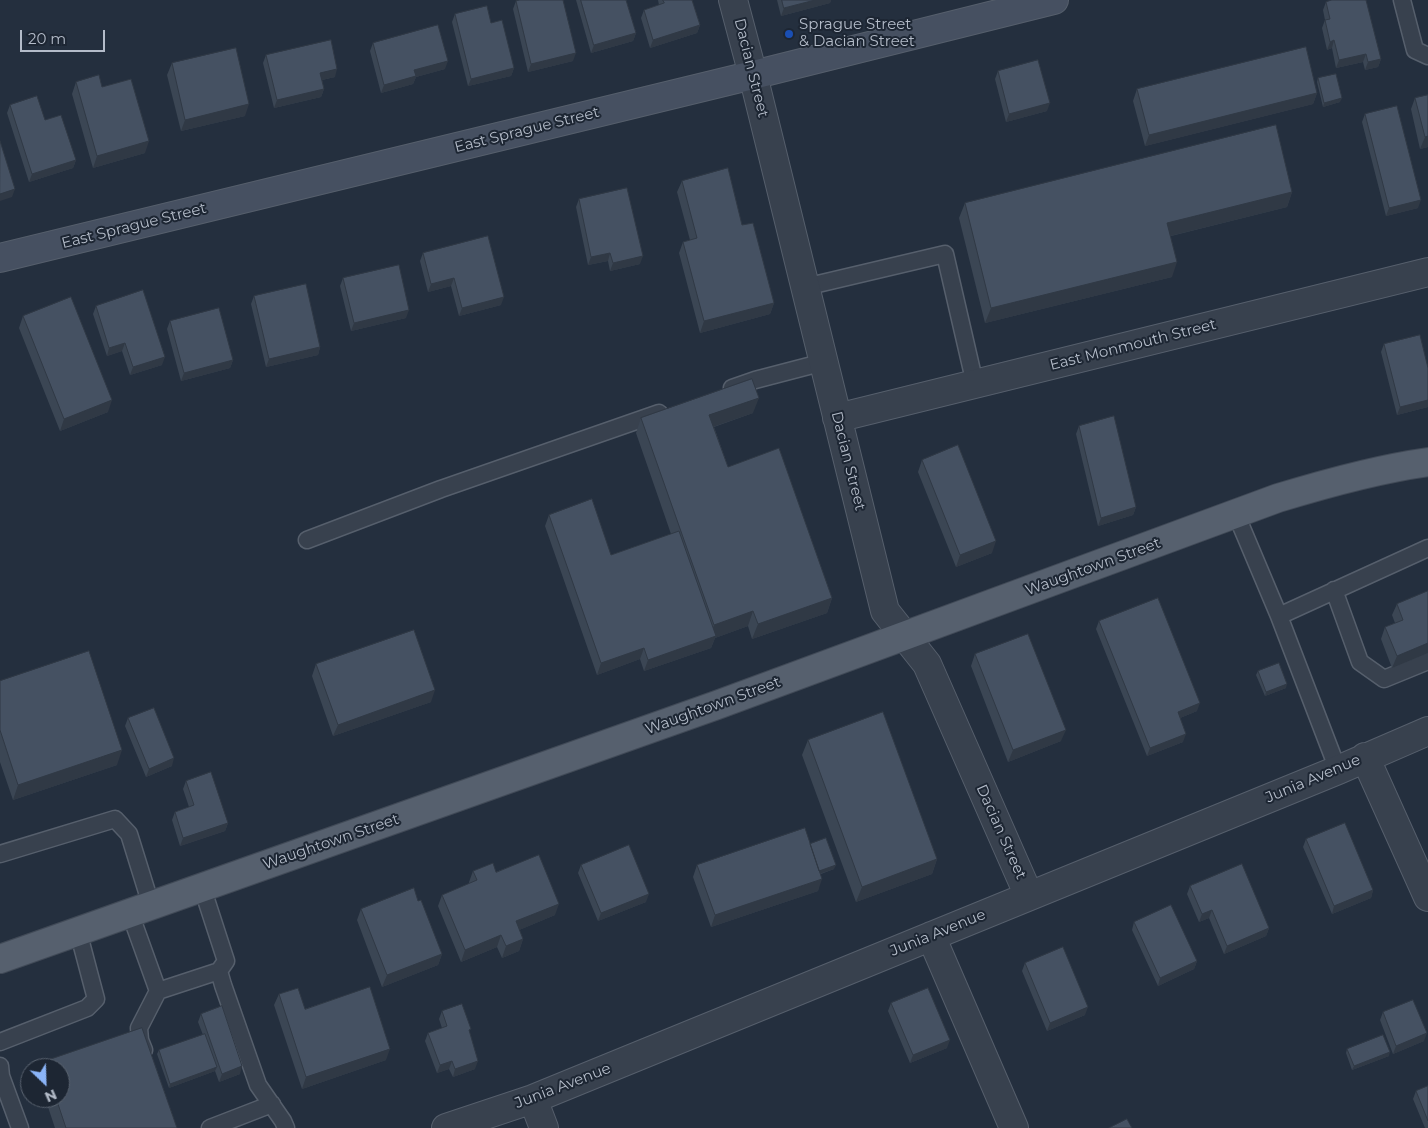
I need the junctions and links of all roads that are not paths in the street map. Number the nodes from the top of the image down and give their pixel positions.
1 (733, 0) edge
2 (1054, 0) edge
3 (1402, 0) edge
4 (1428, 56) edge
5 (753, 75) junction
6 (0, 258) edge
7 (1428, 272) edge
8 (805, 287) junction
9 (824, 362) junction
10 (975, 384) junction
11 (718, 392) edge
12 (672, 409) edge
13 (837, 418) junction
14 (1428, 462) edge
15 (1236, 514) junction
16 (307, 540) dead end
17 (1428, 548) edge
18 (1334, 590) junction
19 (1279, 616) junction
20 (905, 636) junction
21 (1428, 661) edge
22 (1428, 730) edge
23 (1365, 757) junction
24 (1338, 770) junction
25 (0, 854) edge
26 (202, 887) junction
27 (1029, 896) junction
28 (1428, 897) edge
29 (141, 909) junction
30 (78, 931) junction
31 (931, 936) junction
32 (0, 959) edge
33 (219, 971) junction
34 (158, 991) junction
35 (0, 1042) edge
36 (0, 1066) edge
37 (150, 1067) edge
38 (533, 1099) junction
39 (272, 1104) junction
40 (20, 1128) edge
41 (210, 1128) edge
42 (286, 1128) edge
43 (446, 1128) edge
44 (544, 1128) edge
45 (1014, 1128) edge

1 - 5 street, Dacian Street
2 - 5 street, East Sprague Street
3 - 4 lane
5 - 6 street, East Sprague Street
5 - 8 street, Dacian Street
7 - 10 street, East Monmouth Street
8 - 9 street, Dacian Street
8 - 10 lane
9 - 11 lane
9 - 13 street, Dacian Street
10 - 13 street, East Monmouth Street
12 - 16 lane
13 - 20 street, Dacian Street
14 - 15 main road, Waughtown Street
15 - 19 lane
15 - 20 main road, Waughtown Street
17 - 18 lane
18 - 19 lane
18 - 21 lane
19 - 24 lane
20 - 26 main road, Waughtown Street
20 - 27 street, Dacian Street
22 - 23 street, Junia Avenue
23 - 24 street, Junia Avenue
23 - 28 street
24 - 27 street, Junia Avenue
25 - 29 lane
26 - 29 main road, Waughtown Street
26 - 33 lane
27 - 31 street, Junia Avenue
29 - 30 main road, Waughtown Street
29 - 34 lane
30 - 32 main road, Waughtown Street
30 - 35 lane
31 - 38 street, Junia Avenue
31 - 45 street
33 - 34 lane
33 - 39 lane
34 - 37 lane
36 - 40 lane
38 - 43 street, Junia Avenue
38 - 44 street
39 - 41 lane
39 - 42 lane

